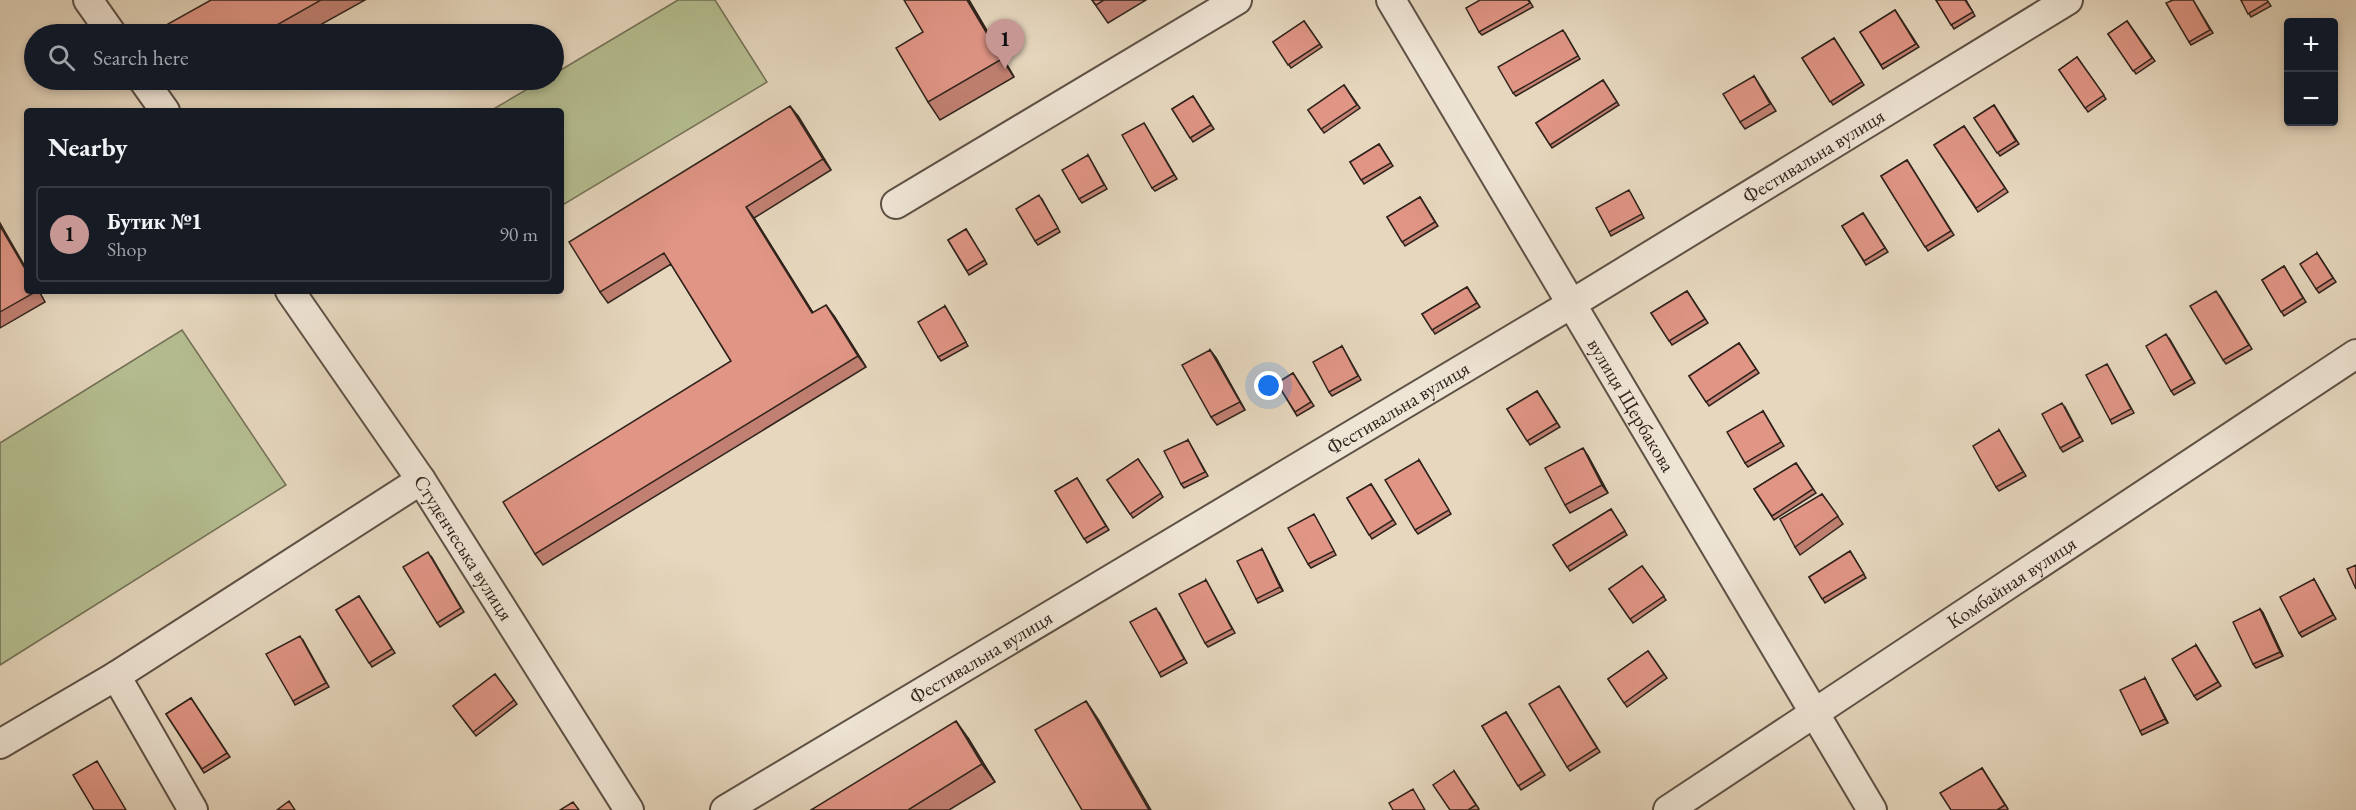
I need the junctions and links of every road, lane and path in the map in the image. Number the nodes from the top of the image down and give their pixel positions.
1 (88, 0) edge
2 (1237, 0) edge
3 (1391, 0) edge
4 (2068, 0) edge
5 (105, 24) edge
6 (150, 90) edge
7 (163, 108) edge
8 (896, 204) dead end
9 (292, 294) edge
10 (1573, 303) junction
11 (2356, 354) edge
12 (422, 480) junction
13 (116, 676) junction
14 (1812, 713) junction
15 (0, 744) edge
16 (193, 810) edge
17 (629, 810) edge
18 (725, 810) edge
19 (1668, 810) edge
20 (1872, 810) edge

1 - 5 street
2 - 8 street
3 - 10 street, вулиця Щербакова
4 - 10 street, Фестивальна вулиця
6 - 7 street
9 - 12 street, Студєнчеська вулиця
10 - 14 street, вулиця Щербакова
10 - 18 street, Фестивальна вулиця
11 - 14 street, Комбайная вулиця
12 - 13 street
12 - 17 street, Студєнчеська вулиця
13 - 15 street
13 - 16 street
14 - 19 street, Комбайная вулиця
14 - 20 street, вулиця Щербакова

